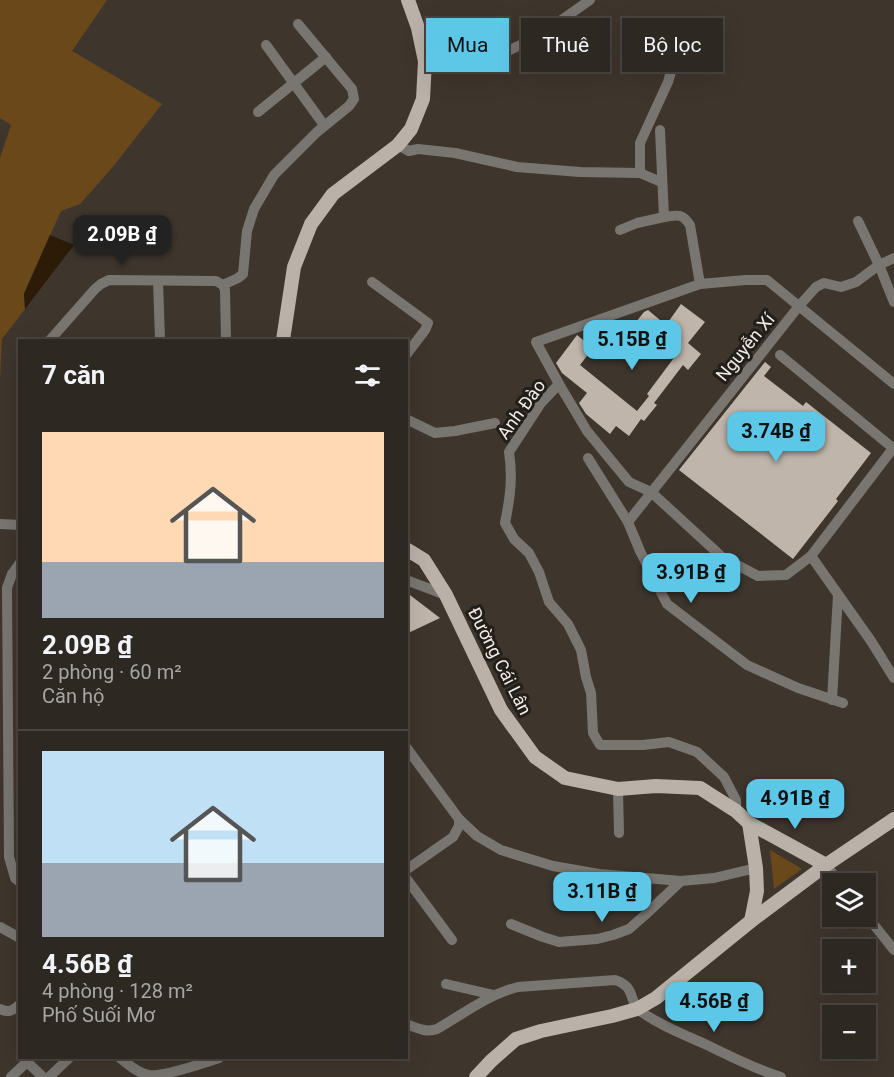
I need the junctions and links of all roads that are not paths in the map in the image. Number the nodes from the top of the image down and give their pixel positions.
1 (408, 0) edge
2 (590, 0) edge
3 (298, 24) dead end
4 (266, 45) dead end
5 (326, 57) junction
6 (425, 61) junction
7 (671, 72) edge
8 (294, 83) junction
9 (258, 112) dead end
10 (324, 125) junction
11 (660, 130) dead end
12 (398, 146) junction
13 (640, 173) junction
14 (662, 182) junction
15 (664, 217) junction
16 (858, 221) dead end
17 (620, 230) dead end
18 (894, 258) edge
19 (879, 265) junction
20 (158, 280) junction
21 (372, 282) dead end
22 (700, 284) junction
23 (223, 285) junction
24 (894, 302) edge
25 (799, 306) junction
26 (51, 339) edge
27 (160, 339) edge
28 (226, 339) edge
29 (284, 339) edge
30 (408, 352) edge
31 (780, 355) dead end
32 (559, 384) junction
33 (894, 384) edge
34 (408, 420) edge
35 (495, 423) dead end
36 (894, 448) edge
37 (588, 458) dead end
38 (651, 492) junction
39 (628, 522) junction
40 (0, 524) edge
41 (18, 525) edge
42 (408, 550) edge
43 (811, 556) junction
44 (18, 566) edge
45 (408, 581) edge
46 (446, 594) junction
47 (838, 595) junction
48 (894, 678) edge
49 (408, 750) edge
50 (618, 789) junction
51 (736, 811) junction
52 (459, 819) junction
53 (894, 819) edge
54 (749, 823) junction
55 (619, 833) dead end
56 (826, 865) junction
57 (756, 868) junction
58 (408, 869) edge
59 (832, 873) edge
60 (18, 880) edge
61 (408, 881) edge
62 (681, 881) junction
63 (751, 921) junction
64 (512, 924) dead end
65 (0, 927) edge
66 (876, 927) edge
67 (18, 937) edge
68 (452, 940) dead end
69 (894, 950) edge
70 (446, 984) dead end
71 (494, 995) junction
72 (18, 1006) edge
73 (637, 1009) junction
74 (0, 1010) edge
75 (408, 1025) edge
76 (68, 1059) edge
77 (121, 1059) edge
78 (216, 1059) edge
79 (11, 1077) edge
80 (43, 1077) edge
81 (49, 1077) edge
82 (476, 1077) edge
83 (781, 1077) edge

1 - 6 main road
2 - 6 street
3 - 5 street
4 - 8 street
5 - 8 street
5 - 10 street
6 - 12 main road
7 - 13 street
8 - 9 street
8 - 10 street
10 - 23 street
11 - 14 street
12 - 13 street
12 - 29 main road
13 - 14 street
14 - 15 street
15 - 17 street
15 - 22 street
16 - 19 street
18 - 19 street, Nguyễn Xí
19 - 24 street
19 - 25 street, Nguyễn Xí
20 - 23 street
20 - 26 street
20 - 27 street
21 - 30 street
22 - 25 street, Anh Đào
22 - 32 street, Anh Đào
23 - 28 street
25 - 33 street, Anh Đào
25 - 38 street, Nguyễn Xí
31 - 36 street
32 - 38 street
32 - 51 street, Anh Đào
34 - 35 street
36 - 43 street
37 - 39 street
38 - 39 street, Nguyễn Xí
38 - 43 street
39 - 47 street
40 - 41 street
42 - 46 main road, Đường Cái Lân
43 - 47 street
44 - 60 street
45 - 46 street
46 - 50 main road, Đường Cái Lân
47 - 48 street
49 - 52 street
50 - 51 main road, Đường Cái Lân
50 - 55 street
51 - 54 main road, Đường Cái Lân
52 - 58 street
52 - 62 street
53 - 56 main road
54 - 56 main road, Đường Cái Lân
54 - 57 main road
56 - 59 street
56 - 63 main road
57 - 62 street
57 - 63 main road
61 - 68 street
62 - 64 street
63 - 73 main road
65 - 67 street
66 - 69 street
70 - 71 street
71 - 73 street
71 - 75 street
72 - 74 street
73 - 82 main road
73 - 83 street
76 - 81 street
77 - 78 street
79 - 80 street

